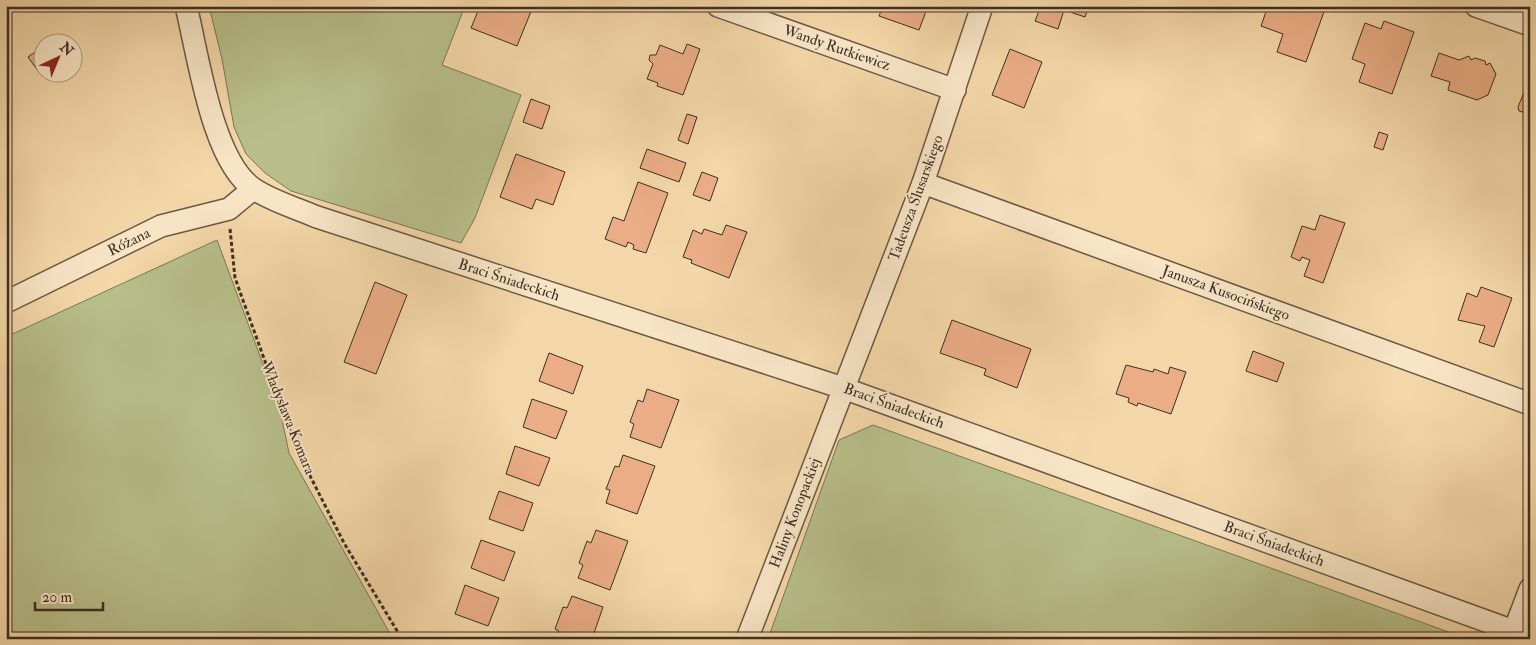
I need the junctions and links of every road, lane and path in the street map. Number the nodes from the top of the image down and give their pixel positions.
1 (186, 6) edge
2 (718, 6) edge
3 (982, 6) edge
4 (1476, 6) edge
5 (1530, 26) edge
6 (955, 90) junction
7 (923, 183) junction
8 (253, 189) junction
9 (229, 209) junction
10 (6, 302) edge
11 (843, 388) junction
12 (1530, 404) edge
13 (1530, 589) edge
14 (1522, 634) edge
15 (402, 639) edge
16 (747, 639) edge

1 - 8 street
2 - 6 street, Wandy Rutkiewicz
3 - 6 street, Tadeusza Ślusarskiego
4 - 5 street
6 - 7 street, Tadeusza Ślusarskiego
7 - 11 street, Tadeusza Ślusarskiego
7 - 12 street, Janusza Kusocińskiego
8 - 9 street, Różana
8 - 11 street, Braci Śniadeckich
9 - 10 street, Różana
9 - 15 path, Władysława Komara
11 - 14 street, Braci Śniadeckich
11 - 16 street, Haliny Konopackiej
13 - 14 street

